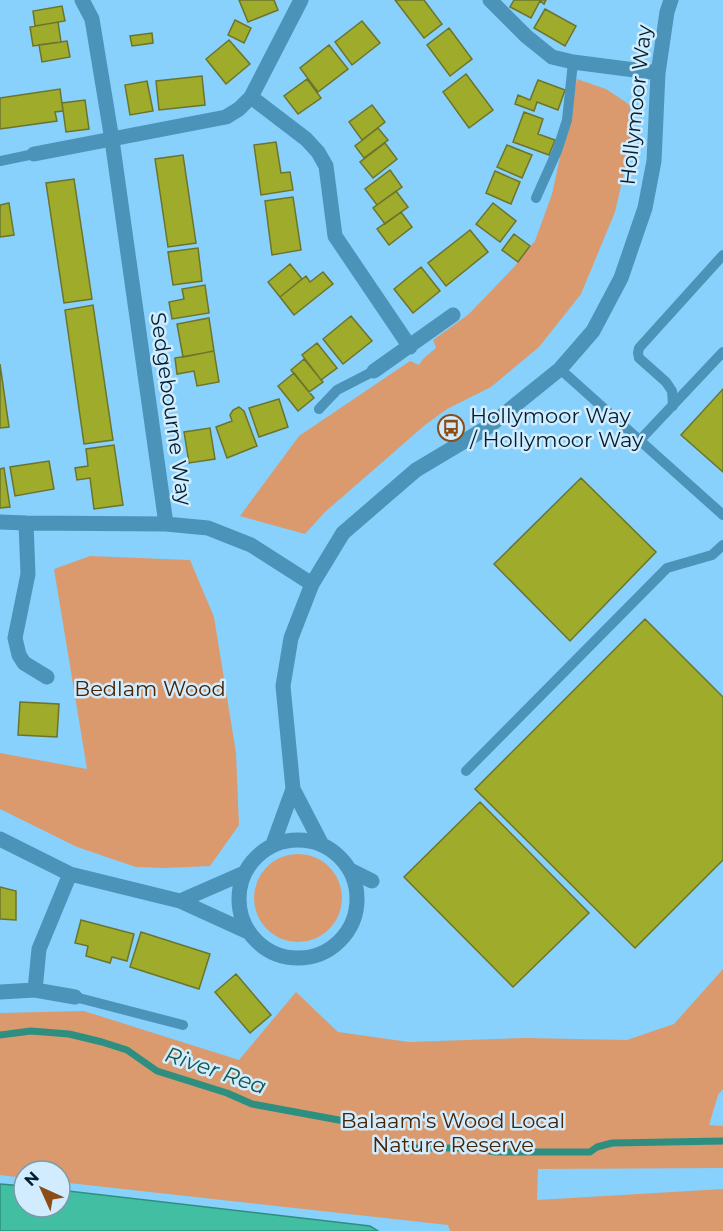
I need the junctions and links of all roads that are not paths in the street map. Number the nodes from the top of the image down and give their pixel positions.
1 (82, 0) edge
2 (301, 0) edge
3 (490, 0) edge
4 (671, 0) edge
5 (573, 62) junction
6 (658, 73) junction
7 (251, 97) junction
8 (112, 140) junction
9 (34, 154) joint
10 (0, 161) edge
11 (536, 198) dead end
12 (723, 255) edge
13 (453, 315) dead end
14 (410, 347) junction
15 (723, 352) edge
16 (560, 369) junction
17 (374, 371) joint
18 (673, 406) junction
19 (319, 409) dead end
20 (640, 440) junction
21 (723, 515) edge
22 (0, 522) edge
23 (26, 523) junction
24 (166, 525) junction
25 (723, 545) edge
26 (312, 584) junction
27 (47, 677) dead end
28 (466, 771) dead end
29 (293, 789) junction
30 (0, 838) edge
31 (273, 844) junction
32 (322, 844) junction
33 (350, 870) junction
34 (244, 873) junction
35 (70, 874) junction
36 (372, 881) dead end
37 (180, 901) junction
38 (248, 932) junction
39 (35, 990) junction
40 (0, 992) edge
41 (75, 997) joint
42 (183, 1025) dead end

1 - 8 street, Sedgebourne Way
2 - 7 street
3 - 5 street
4 - 6 street, Hollymoor Way
5 - 6 street
5 - 11 lane
6 - 16 street, Hollymoor Way
7 - 8 street
7 - 14 street
8 - 9 street
8 - 24 street, Sedgebourne Way
9 - 10 lane
12 - 18 lane
13 - 14 street
14 - 17 street
15 - 18 lane
16 - 20 lane
16 - 26 street, Hollymoor Way
17 - 19 lane
18 - 20 lane
20 - 21 lane
22 - 23 street
23 - 24 street
23 - 27 street
24 - 26 street, Sedgebourne Way
25 - 28 lane
26 - 29 street, Hollymoor Way
29 - 31 street, Hollymoor Way
29 - 32 street, Hollymoor Way
30 - 35 street
31 - 32 street
31 - 34 street
32 - 33 street
33 - 36 street
33 - 38 street
34 - 37 street
34 - 38 street
35 - 37 street
35 - 39 street
37 - 38 street
39 - 40 street
39 - 41 street
41 - 42 lane

